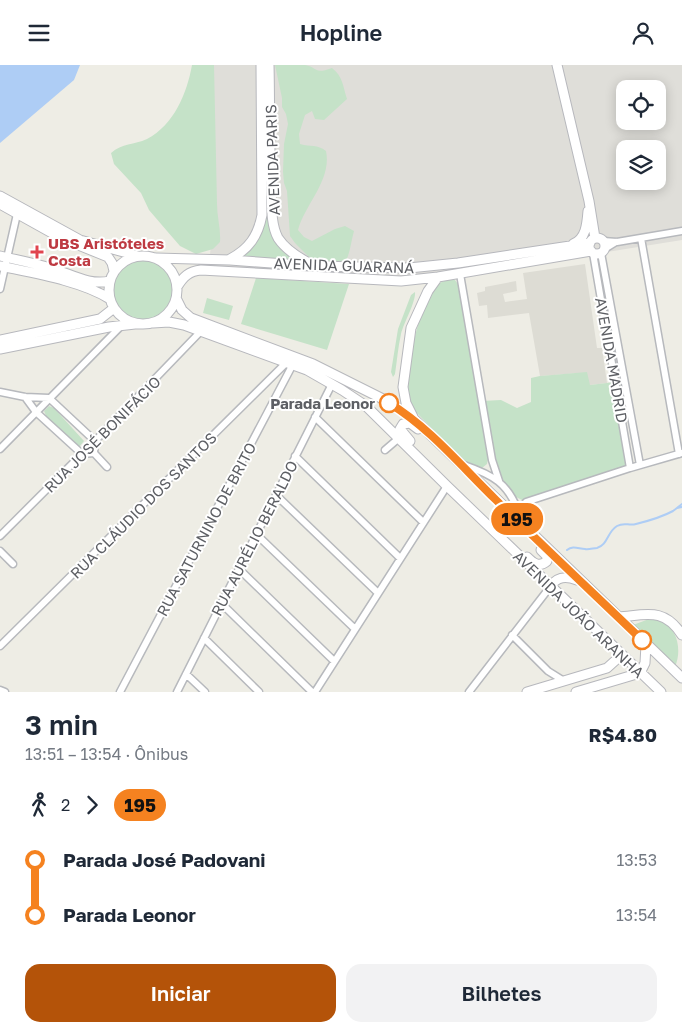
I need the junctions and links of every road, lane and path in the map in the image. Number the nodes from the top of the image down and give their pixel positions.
1 (261, 65) edge
2 (269, 65) edge
3 (557, 65) edge
4 (0, 196) edge
5 (589, 201) junction
6 (0, 204) edge
7 (17, 214) junction
8 (682, 231) edge
9 (641, 238) junction
10 (563, 247) junction
11 (597, 247) junction
12 (138, 256) junction
13 (156, 259) junction
14 (230, 260) junction
15 (3, 262) edge
16 (314, 266) junction
17 (409, 268) junction
18 (114, 271) junction
19 (460, 274) junction
20 (438, 277) junction
21 (419, 280) junction
22 (110, 281) junction
23 (177, 287) junction
24 (0, 289) edge
25 (176, 298) junction
26 (110, 299) junction
27 (421, 306) junction
28 (114, 308) junction
29 (153, 323) junction
30 (137, 324) junction
31 (122, 325) junction
32 (202, 331) junction
33 (0, 342) edge
34 (289, 364) junction
35 (268, 381) junction
36 (332, 384) junction
37 (281, 387) junction
38 (0, 392) edge
39 (25, 397) junction
40 (49, 398) junction
41 (36, 412) junction
42 (315, 417) junction
43 (414, 419) junction
44 (399, 439) junction
45 (95, 441) junction
46 (444, 447) junction
47 (0, 449) edge
48 (386, 450) dead end
49 (94, 453) junction
50 (681, 453) edge
51 (82, 454) junction
52 (295, 456) junction
53 (417, 457) junction
54 (492, 460) junction
55 (459, 463) junction
56 (640, 465) junction
57 (108, 467) dead end
58 (630, 468) junction
59 (485, 473) junction
60 (499, 481) junction
61 (446, 486) junction
62 (276, 495) junction
63 (512, 495) junction
64 (526, 502) junction
65 (519, 517) junction
66 (423, 522) junction
67 (256, 534) junction
68 (531, 534) junction
69 (0, 536) edge
70 (500, 536) junction
71 (0, 551) edge
72 (400, 558) junction
73 (13, 564) dead end
74 (239, 569) junction
75 (580, 581) junction
76 (550, 587) junction
77 (378, 593) junction
78 (221, 603) junction
79 (618, 617) junction
80 (678, 626) edge
81 (355, 629) junction
82 (512, 635) junction
83 (682, 635) edge
84 (204, 638) junction
85 (646, 644) junction
86 (0, 647) edge
87 (618, 651) junction
88 (334, 661) junction
89 (548, 671) junction
90 (599, 671) junction
91 (640, 673) junction
92 (186, 674) junction
93 (682, 678) edge
94 (564, 681) junction
95 (651, 683) junction
96 (604, 684) junction
97 (0, 690) edge
98 (536, 690) edge
99 (5, 692) edge
100 (120, 692) edge
101 (177, 692) edge
102 (205, 692) edge
103 (259, 692) edge
104 (313, 692) edge
105 (469, 692) edge
106 (527, 692) edge
107 (576, 692) edge
108 (598, 692) edge
109 (661, 692) edge
110 (668, 692) edge

1 - 14 street, AVENIDA PARIS
2 - 16 street, AVENIDA PARIS
3 - 5 street, AVENIDA MADRID
4 - 12 street
5 - 10 street
5 - 11 street, AVENIDA MADRID
6 - 7 street
7 - 15 street
7 - 18 street
8 - 9 street, AVENIDA GUARANÁ
9 - 11 street, AVENIDA GUARANÁ
9 - 50 street
10 - 11 street, AVENIDA GUARANÁ
10 - 17 street, AVENIDA GUARANÁ
11 - 19 street, AVENIDA GUARANÁ
11 - 56 street, AVENIDA MADRID
11 - 58 street, AVENIDA MADRID
12 - 13 street
12 - 18 street
13 - 14 street, AVENIDA GUARANÁ
13 - 23 street
14 - 16 street, AVENIDA GUARANÁ
15 - 22 street
15 - 24 street
15 - 26 street
16 - 17 street, AVENIDA GUARANÁ
17 - 21 street
18 - 22 street
19 - 20 street, AVENIDA GUARANÁ
19 - 54 street
20 - 21 street, AVENIDA GUARANÁ
20 - 27 street
21 - 23 street, AVENIDA GUARANÁ
21 - 27 street
22 - 26 street
23 - 25 street
25 - 29 street
25 - 43 street, AVENIDA JOÃO ARANHA
26 - 28 street
27 - 43 street
28 - 30 street
28 - 33 street
29 - 30 street
29 - 32 street, AVENIDA JOÃO ARANHA
30 - 31 street
31 - 33 street
31 - 40 street
32 - 34 street, AVENIDA JOÃO ARANHA
32 - 45 street, RUA JOSÉ BONIFÁCIO
34 - 35 street, RUA CLÁUDIO DOS SANTOS
34 - 36 street, AVENIDA JOÃO ARANHA
34 - 37 street, RUA SATURNINO DE BRITO
35 - 37 street
35 - 86 street, RUA CLÁUDIO DOS SANTOS
36 - 42 street, RUA AURÉLIO BERALDO
36 - 44 street, AVENIDA JOÃO ARANHA
37 - 100 street, RUA SATURNINO DE BRITO
38 - 39 street
39 - 40 street
39 - 41 street
40 - 41 street
40 - 45 street
41 - 47 street
41 - 51 street
42 - 52 street, RUA AURÉLIO BERALDO
42 - 66 street
43 - 46 street, AVENIDA JOÃO ARANHA
44 - 48 street
44 - 53 street, AVENIDA JOÃO ARANHA
45 - 49 street
45 - 51 street, RUA JOSÉ BONIFÁCIO
46 - 53 street
46 - 55 street, AVENIDA JOÃO ARANHA
49 - 51 street
49 - 57 street
50 - 56 street
51 - 69 street, RUA JOSÉ BONIFÁCIO
52 - 62 street, RUA AURÉLIO BERALDO
52 - 72 street
53 - 61 street, AVENIDA JOÃO ARANHA
54 - 59 street
54 - 60 street
55 - 59 street
55 - 65 street, AVENIDA JOÃO ARANHA
56 - 58 street
58 - 64 street
59 - 60 street
60 - 63 street
61 - 66 street
61 - 70 street, AVENIDA JOÃO ARANHA
62 - 67 street, RUA AURÉLIO BERALDO
62 - 77 street
63 - 64 street
63 - 65 street
64 - 65 street
65 - 68 street, AVENIDA JOÃO ARANHA
66 - 72 street
67 - 74 street, RUA AURÉLIO BERALDO
67 - 81 street
68 - 70 street
68 - 75 street, AVENIDA JOÃO ARANHA
70 - 76 street, AVENIDA JOÃO ARANHA
71 - 73 street
72 - 77 street
74 - 78 street, RUA AURÉLIO BERALDO
74 - 88 street
75 - 76 street
75 - 79 street, AVENIDA JOÃO ARANHA
76 - 82 street
76 - 87 street, AVENIDA JOÃO ARANHA
77 - 81 street
78 - 84 street, RUA AURÉLIO BERALDO
78 - 104 street
79 - 80 street, AVENIDA JOÃO ARANHA
79 - 85 street, AVENIDA JOÃO ARANHA
80 - 83 street, AVENIDA JOÃO ARANHA
81 - 88 street
82 - 89 street
82 - 105 street
84 - 92 street, RUA AURÉLIO BERALDO
84 - 103 street
85 - 91 street
85 - 93 street, AVENIDA JOÃO ARANHA
87 - 90 street
87 - 91 street, AVENIDA JOÃO ARANHA
88 - 104 street
89 - 94 street
89 - 98 street
90 - 94 street
90 - 96 street
91 - 95 street, AVENIDA JOÃO ARANHA
91 - 96 street
92 - 101 street, RUA AURÉLIO BERALDO
92 - 102 street
94 - 98 street
95 - 109 street, AVENIDA JOÃO ARANHA
95 - 110 street
96 - 107 street
96 - 108 street
97 - 99 street
98 - 106 street

